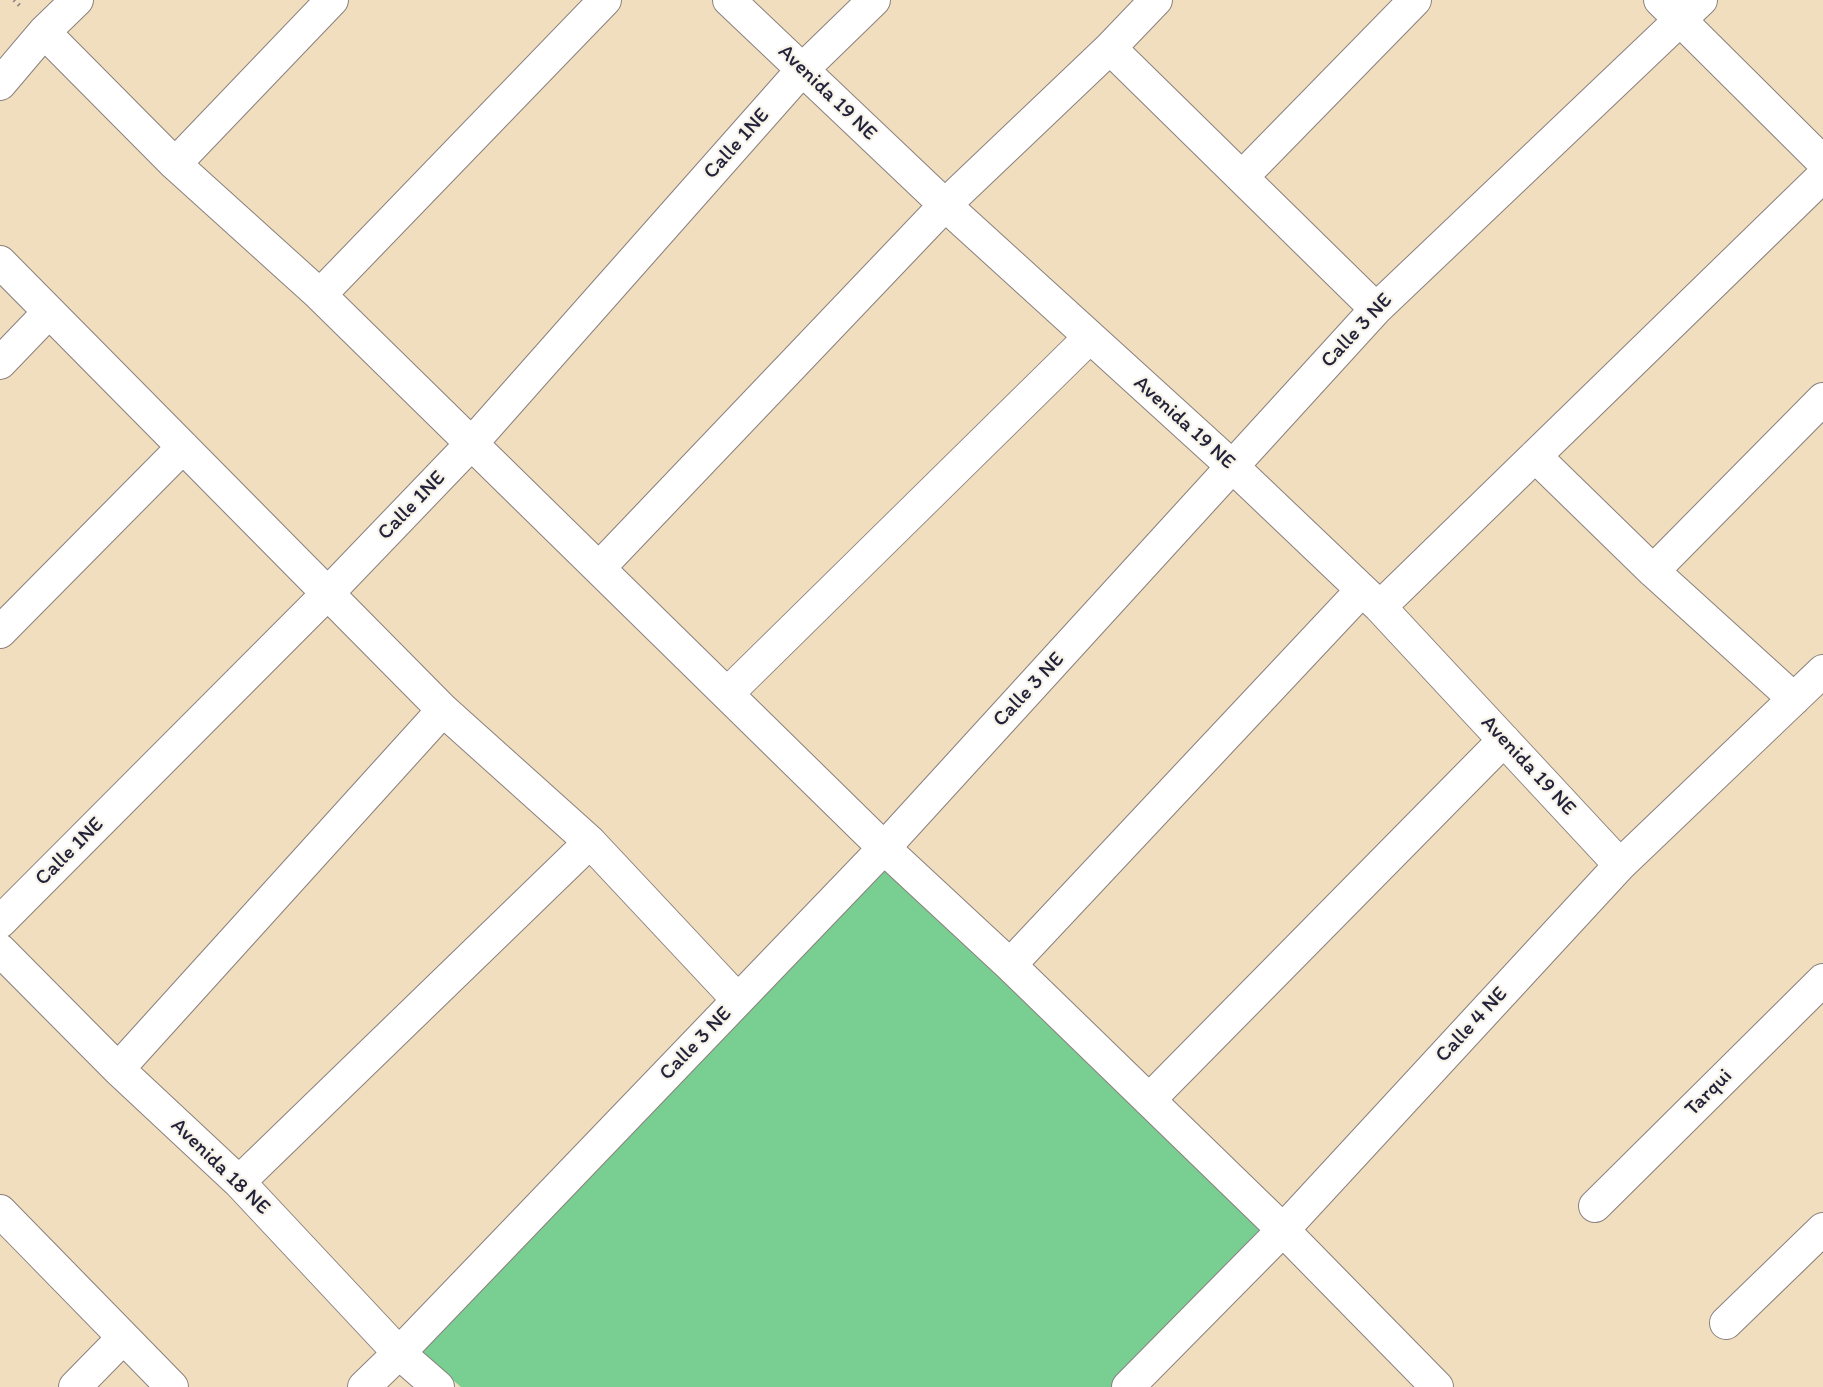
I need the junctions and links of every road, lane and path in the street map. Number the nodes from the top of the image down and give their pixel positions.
1 (77, 0) edge
2 (332, 0) edge
3 (605, 0) edge
4 (729, 0) edge
5 (874, 0) edge
6 (1156, 0) edge
7 (1415, 0) edge
8 (1681, 7) edge
9 (44, 32) junction
10 (1110, 48) junction
11 (802, 70) junction
12 (0, 84) edge
13 (1823, 162) edge
14 (175, 164) junction
15 (1823, 176) edge
16 (1242, 177) junction
17 (945, 205) junction
18 (0, 262) edge
19 (320, 295) junction
20 (1376, 309) junction
21 (50, 312) junction
22 (1090, 337) junction
23 (0, 363) edge
24 (1823, 399) edge
25 (472, 443) junction
26 (183, 447) junction
27 (1535, 456) junction
28 (1233, 468) junction
29 (599, 568) junction
30 (1653, 571) junction
31 (328, 593) junction
32 (1371, 599) junction
33 (0, 632) edge
34 (1823, 671) edge
35 (727, 694) junction
36 (1794, 699) junction
37 (443, 710) junction
38 (1504, 740) junction
39 (590, 842) junction
40 (884, 848) junction
41 (1620, 865) junction
42 (0, 922) edge
43 (0, 950) edge
44 (1010, 965) junction
45 (1823, 980) edge
46 (738, 1000) junction
47 (118, 1069) junction
48 (1149, 1100) junction
49 (239, 1182) junction
50 (1595, 1206) dead end
51 (0, 1211) edge
52 (1823, 1229) edge
53 (1284, 1230) junction
54 (1725, 1323) dead end
55 (123, 1338) junction
56 (399, 1353) junction
57 (1140, 1383) edge
58 (1424, 1383) edge
59 (75, 1387) edge
60 (172, 1387) edge
61 (364, 1387) edge
62 (438, 1387) edge

1 - 9 street
2 - 14 street
3 - 19 street
4 - 11 street, Avenida 19 NE
5 - 11 street, Calle 1NE
6 - 10 street
7 - 16 street
8 - 13 street
8 - 20 street, Calle 3 NE
9 - 12 street
9 - 14 street
10 - 16 street
10 - 17 street
11 - 17 street, Avenida 19 NE
11 - 25 street, Calle 1NE
14 - 19 street
15 - 27 street
16 - 20 street
17 - 22 street, Avenida 19 NE
17 - 29 street
18 - 21 street
19 - 25 street
20 - 28 street, Calle 3 NE
21 - 23 street
21 - 26 street
22 - 28 street, Avenida 19 NE
22 - 35 street
24 - 30 street
25 - 29 street
25 - 31 street, Calle 1NE
26 - 31 street
26 - 33 street
27 - 30 street
27 - 32 street
28 - 32 street, Avenida 19 NE
28 - 40 street, Calle 3 NE
29 - 35 street
30 - 36 street
31 - 37 street
31 - 42 street, Calle 1NE
32 - 38 street, Avenida 19 NE
32 - 44 street
34 - 36 street, Calle 4 NE
35 - 40 street
36 - 41 street, Calle 4 NE
37 - 39 street
37 - 47 street
38 - 41 street, Avenida 19 NE
38 - 48 street
39 - 46 street
39 - 49 street
40 - 44 street
40 - 46 street, Calle 3 NE
41 - 53 street, Calle 4 NE
43 - 47 street, Avenida 18 NE
44 - 48 street
45 - 50 street, Tarqui
46 - 56 street, Calle 3 NE
47 - 49 street, Avenida 18 NE
48 - 53 street
49 - 56 street, Avenida 18 NE
51 - 55 street
52 - 54 street
53 - 57 street, Calle 4 NE
53 - 58 street
55 - 59 street
55 - 60 street
56 - 61 street, Calle 3 NE
56 - 62 street, Avenida 18 NE

